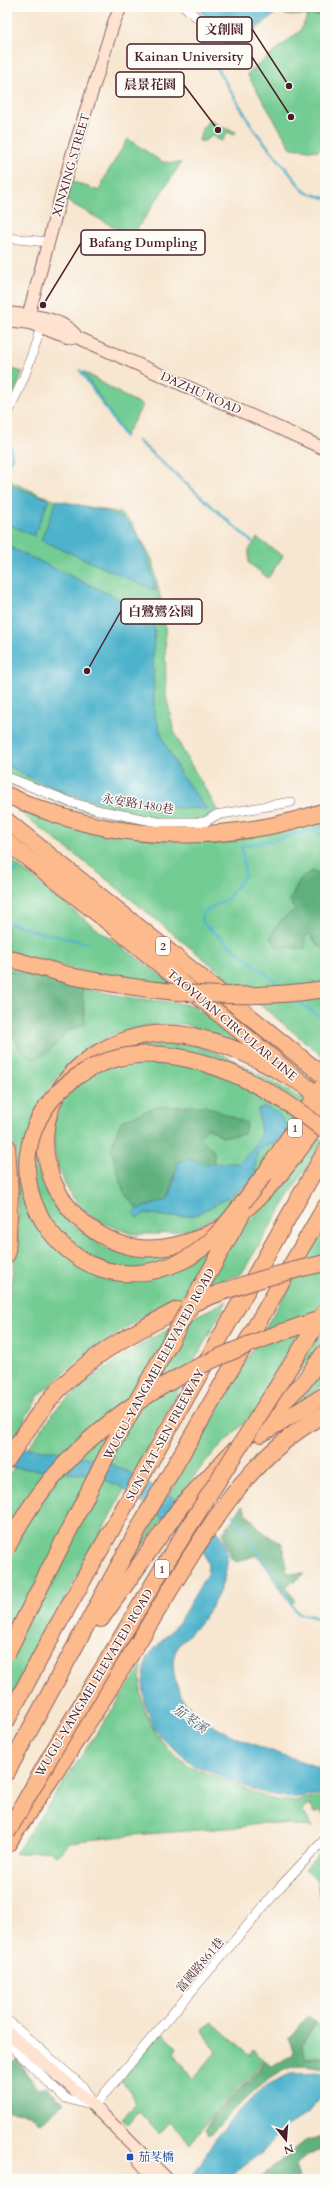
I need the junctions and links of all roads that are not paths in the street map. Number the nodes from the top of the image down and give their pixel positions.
1 (121, 7) edge
2 (185, 7) edge
3 (202, 22) dead end
4 (7, 238) edge
5 (48, 242) junction
6 (7, 313) edge
7 (7, 321) edge
8 (33, 322) junction
9 (72, 338) junction
10 (7, 416) edge
11 (325, 449) edge
12 (7, 777) edge
13 (7, 795) edge
14 (292, 802) dead end
15 (325, 811) edge
16 (7, 821) edge
17 (7, 842) edge
18 (7, 958) edge
19 (325, 989) edge
20 (323, 1077) edge
21 (308, 1087) junction
22 (325, 1102) edge
23 (325, 1112) edge
24 (325, 1131) edge
25 (7, 1146) edge
26 (325, 1152) edge
27 (265, 1174) junction
28 (325, 1207) edge
29 (7, 1254) edge
30 (325, 1263) edge
31 (325, 1311) edge
32 (325, 1318) edge
33 (325, 1352) edge
34 (325, 1395) edge
35 (325, 1414) edge
36 (7, 1460) edge
37 (213, 1470) junction
38 (7, 1548) edge
39 (7, 1653) edge
40 (7, 1720) edge
41 (7, 1772) edge
42 (7, 1782) edge
43 (7, 1833) edge
44 (325, 1839) edge
45 (7, 1845) edge
46 (7, 2020) edge
47 (7, 2033) edge
48 (7, 2042) edge
49 (81, 2104) junction
50 (94, 2106) junction
51 (155, 2179) edge
52 (167, 2179) edge

1 - 5 street, XINXING STREET
2 - 3 street
4 - 5 street
5 - 8 street, XINXING STREET
6 - 8 street, DAZHU ROAD
7 - 8 street
8 - 9 street
8 - 9 street, DAZHU ROAD
8 - 10 street
9 - 11 street, DAZHU ROAD
12 - 14 street, 永安路1480巷
13 - 15 highway
16 - 20 highway, TAOYUAN CIRCULAR LINE / 2
17 - 21 highway, TAOYUAN CIRCULAR LINE / 2
18 - 19 highway, bridge
20 - 27 highway, WUGU-YANGMEI ELEVATED ROAD / 1
21 - 22 highway, 2
21 - 23 highway
24 - 27 highway, bridge
25 - 29 highway
26 - 40 highway, SUN YAT-SEN FREEWAY
27 - 39 highway, WUGU-YANGMEI ELEVATED ROAD / 1, bridge
28 - 41 highway, SUN YAT-SEN FREEWAY
30 - 36 highway, bridge
31 - 43 highway, WUGU-YANGMEI ELEVATED ROAD / 1, bridge
32 - 38 highway, bridge
33 - 37 highway
34 - 37 highway
35 - 45 highway
37 - 42 highway
44 - 50 street, 富國路861巷
46 - 50 street
47 - 49 street
47 - 50 street
48 - 49 street
49 - 50 street
49 - 51 street
50 - 52 street

